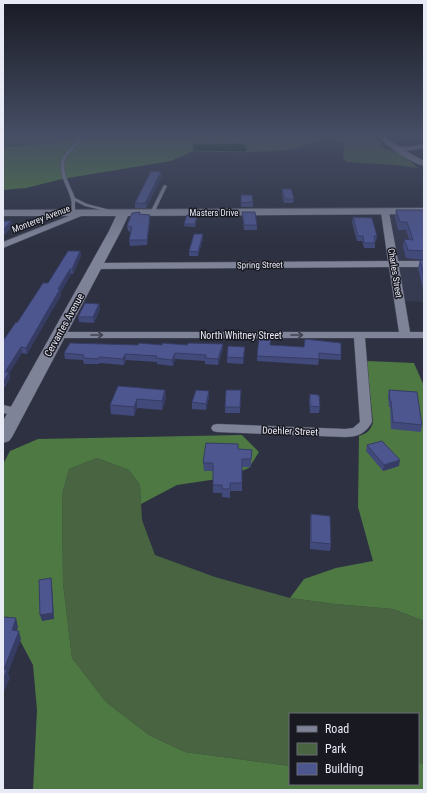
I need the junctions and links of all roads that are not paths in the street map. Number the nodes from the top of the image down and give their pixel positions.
1 (65, 171) edge
2 (165, 186) dead end
3 (74, 199) junction
4 (424, 211) edge
5 (73, 212) junction
6 (87, 212) junction
7 (118, 212) junction
8 (385, 212) junction
9 (3, 213) edge
10 (40, 213) junction
11 (152, 213) junction
12 (51, 225) junction
13 (3, 245) edge
14 (393, 264) junction
15 (424, 264) edge
16 (96, 266) junction
17 (58, 335) junction
18 (359, 335) junction
19 (405, 335) junction
20 (424, 335) edge
21 (10, 410) edge
22 (217, 428) dead end
23 (3, 437) edge

1 - 3 lane
2 - 11 lane
3 - 5 lane
3 - 7 lane
4 - 8 street, Masters Drive
5 - 6 street, Masters Drive
5 - 10 street, Masters Drive
6 - 7 street, Masters Drive
6 - 12 street, Monterey Avenue
7 - 11 street, Masters Drive
7 - 16 street, Cervantes Avenue
8 - 11 street, Masters Drive
8 - 14 street, Charles Street
9 - 10 street, Masters Drive
10 - 12 street
12 - 13 street, Monterey Avenue
14 - 15 street, Spring Street
14 - 16 street, Spring Street
14 - 19 street, Charles Street
16 - 17 street, Cervantes Avenue
17 -> 18 street, North Whitney Street
17 - 21 street, Cervantes Avenue
18 - 19 street, North Whitney Street
18 - 22 street, Doehler Street
19 - 20 street, North Whitney Street
21 - 23 street, Cervantes Avenue

